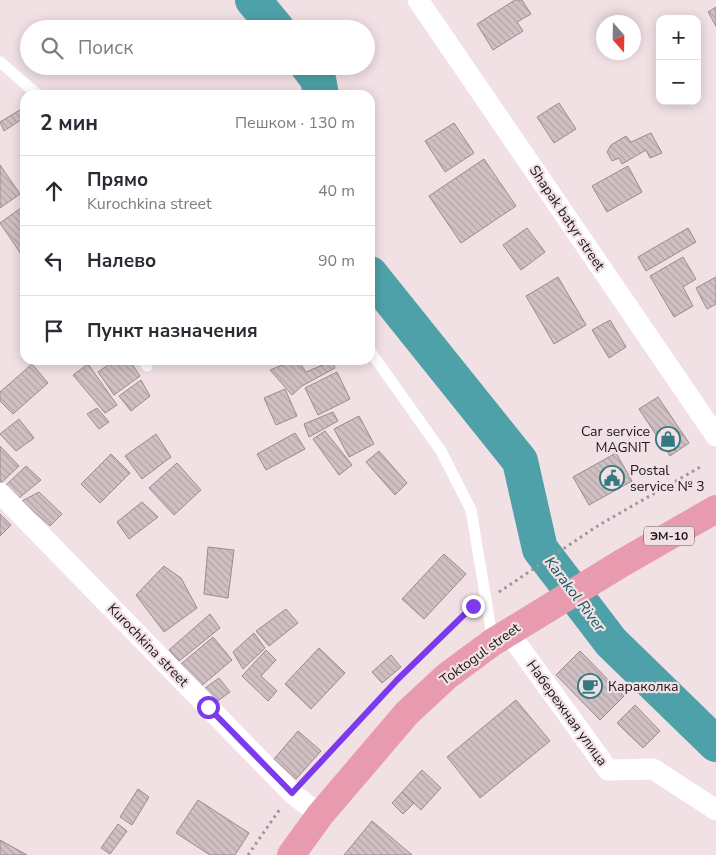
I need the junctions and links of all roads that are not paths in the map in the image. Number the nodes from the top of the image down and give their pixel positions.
1 (418, 0) edge
2 (0, 62) edge
3 (32, 90) edge
4 (375, 358) edge
5 (716, 436) edge
6 (0, 493) edge
7 (716, 509) edge
8 (508, 633) junction
9 (716, 810) edge
10 (320, 815) junction
11 (291, 855) edge

1 - 5 street, Shapak batyr street
2 - 3 lane
4 - 8 lane
6 - 10 street, Kurochkina street
7 - 8 highway, Toktogul street / ЭМ-10
8 - 9 street, Набережная улица
8 - 10 highway, Toktogul street / ЭМ-10
10 - 11 highway, Toktogul street / ЭМ-10

